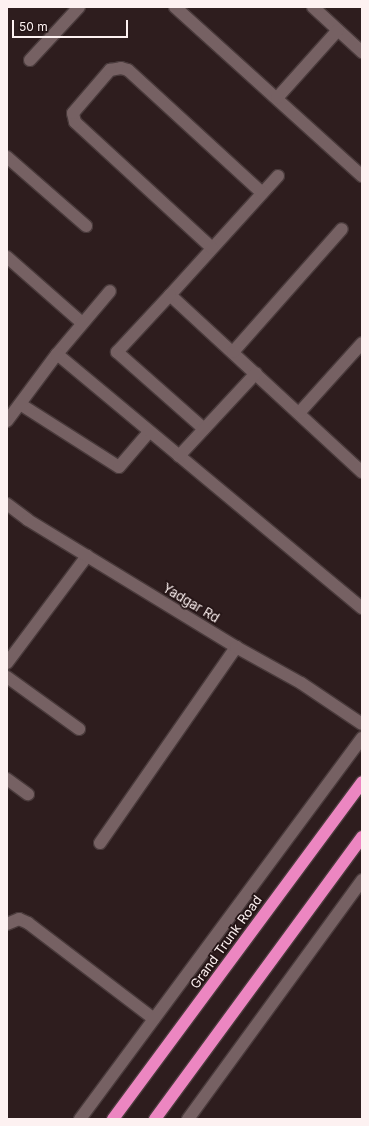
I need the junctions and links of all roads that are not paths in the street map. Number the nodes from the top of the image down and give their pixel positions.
1 (79, 7) edge
2 (175, 7) edge
3 (313, 7) edge
4 (338, 30) junction
5 (362, 52) edge
6 (30, 60) dead end
7 (277, 98) junction
8 (7, 157) edge
9 (278, 176) dead end
10 (362, 176) edge
11 (262, 193) junction
12 (86, 226) dead end
13 (342, 229) dead end
14 (212, 248) junction
15 (7, 257) edge
16 (110, 291) dead end
17 (170, 295) junction
18 (82, 323) junction
19 (362, 343) edge
20 (233, 352) junction
21 (57, 354) junction
22 (256, 373) junction
23 (20, 404) junction
24 (299, 412) junction
25 (7, 421) edge
26 (204, 429) junction
27 (149, 432) junction
28 (179, 456) junction
29 (362, 472) edge
30 (7, 504) edge
31 (87, 556) junction
32 (362, 608) edge
33 (236, 647) junction
34 (7, 663) edge
35 (7, 677) edge
36 (362, 724) edge
37 (79, 728) dead end
38 (362, 738) edge
39 (7, 779) edge
40 (362, 782) edge
41 (28, 794) dead end
42 (362, 837) edge
43 (100, 843) dead end
44 (362, 880) edge
45 (7, 924) edge
46 (154, 1019) junction
47 (80, 1119) edge
48 (113, 1119) edge
49 (155, 1119) edge
50 (188, 1119) edge

1 - 6 street
2 - 7 street
3 - 4 street
4 - 5 street
4 - 7 street
7 - 10 street
8 - 12 street
9 - 11 street
11 - 14 street
11 - 14 street
13 - 20 street
14 - 17 street
15 - 18 street
16 - 18 street
17 - 20 street
17 - 26 street
18 - 21 street
19 - 24 street
20 - 22 street
21 - 23 street
21 - 27 street
22 - 24 street
22 - 26 street
23 - 25 street
23 - 27 street
24 - 29 street
26 - 28 street
27 - 28 street
28 - 32 street
30 - 31 street, Yadgar Rd
31 - 33 street, Yadgar Rd
31 - 34 street
33 - 36 street, Yadgar Rd
33 - 43 street
35 - 37 street
38 - 46 street
39 - 41 street
40 - 48 highway, Grand Trunk Road
42 - 49 highway
44 - 50 street
45 - 46 street
46 - 47 street

